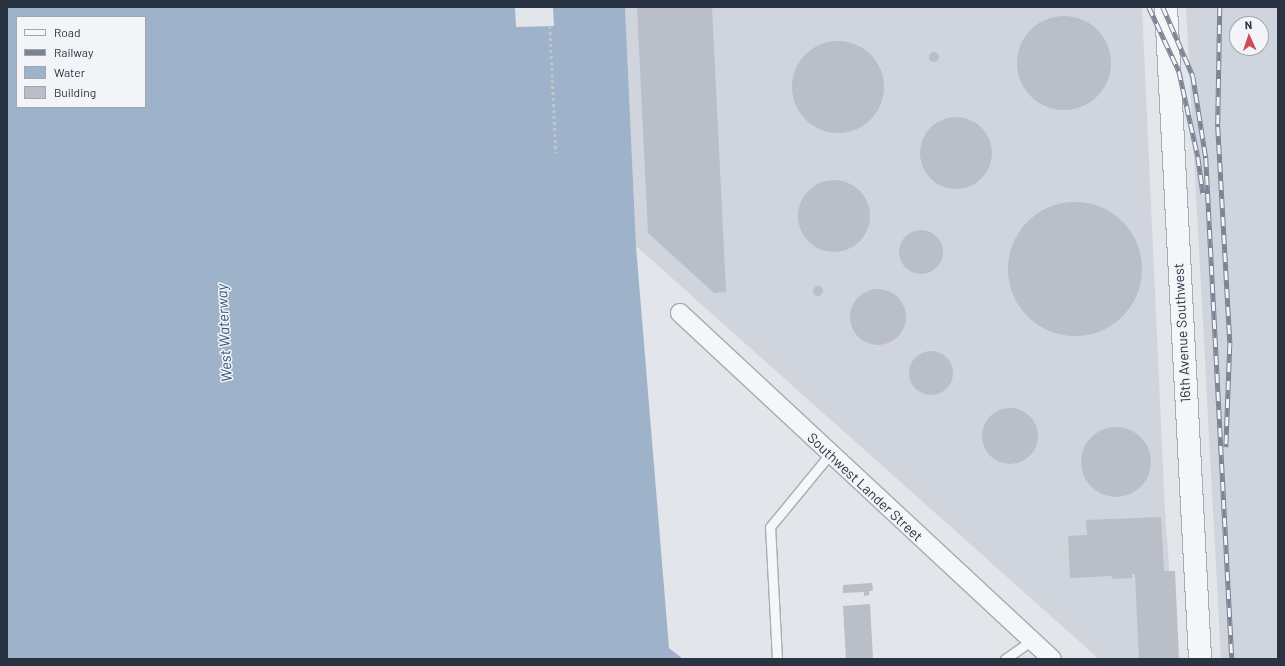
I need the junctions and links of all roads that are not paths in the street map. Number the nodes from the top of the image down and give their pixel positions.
1 (1166, 7) edge
2 (680, 313) dead end
3 (830, 454) junction
4 (1032, 640) junction
5 (778, 659) edge
6 (1005, 659) edge
7 (1052, 659) edge
8 (1200, 659) edge

1 - 8 street, 16th Avenue Southwest
2 - 3 street, Southwest Lander Street
3 - 4 street, Southwest Lander Street
3 - 5 lane
4 - 6 lane
4 - 7 street, Southwest Lander Street

